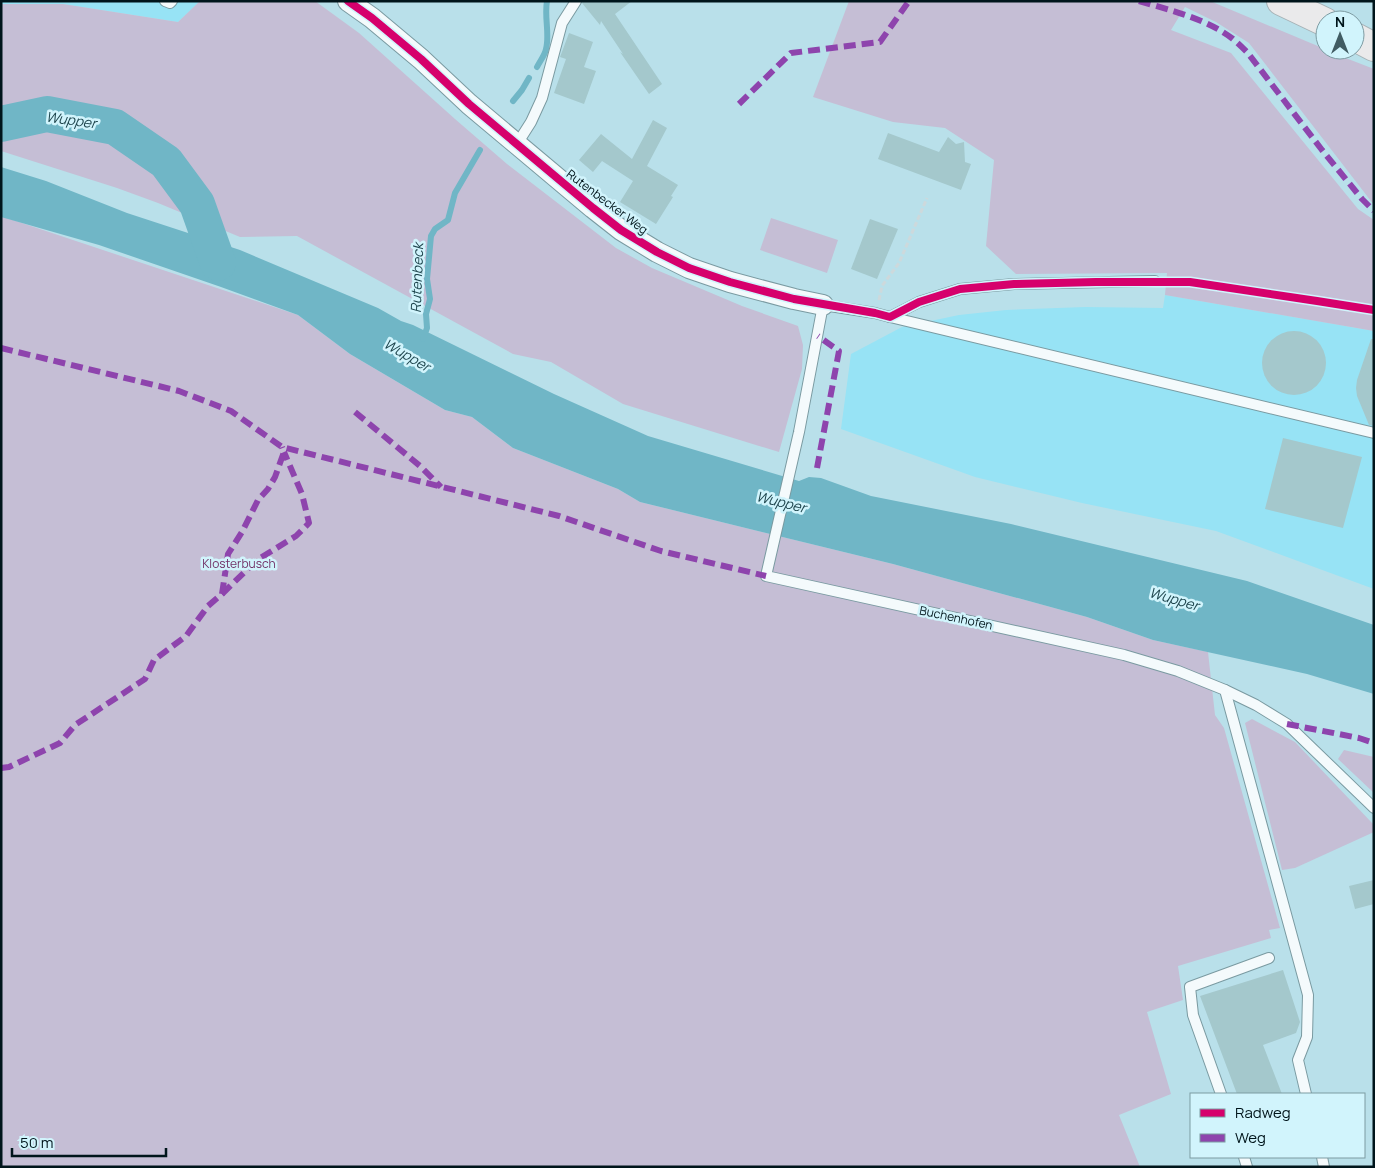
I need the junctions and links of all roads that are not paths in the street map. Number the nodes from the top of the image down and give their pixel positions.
1 (165, 1) edge
2 (172, 1) edge
3 (348, 1) edge
4 (576, 1) edge
5 (1281, 1) edge
6 (1315, 17) edge
7 (517, 144) junction
8 (1155, 281) dead end
9 (823, 305) junction
10 (890, 316) junction
11 (1374, 433) edge
12 (1225, 690) junction
13 (1374, 808) edge
14 (1269, 958) dead end
15 (1221, 1093) edge
16 (1306, 1093) edge

1 - 2 lane
3 - 7 street, Rutenbecker Weg
4 - 7 lane
5 - 6 highway
7 - 9 street, Rutenbecker Weg
8 - 10 lane
9 - 10 lane, Rutenbecker Weg
9 - 12 lane, Buchenhofen
10 - 11 lane, Rutenbecker Weg
12 - 13 lane, Buchenhofen
12 - 16 lane
14 - 15 lane

